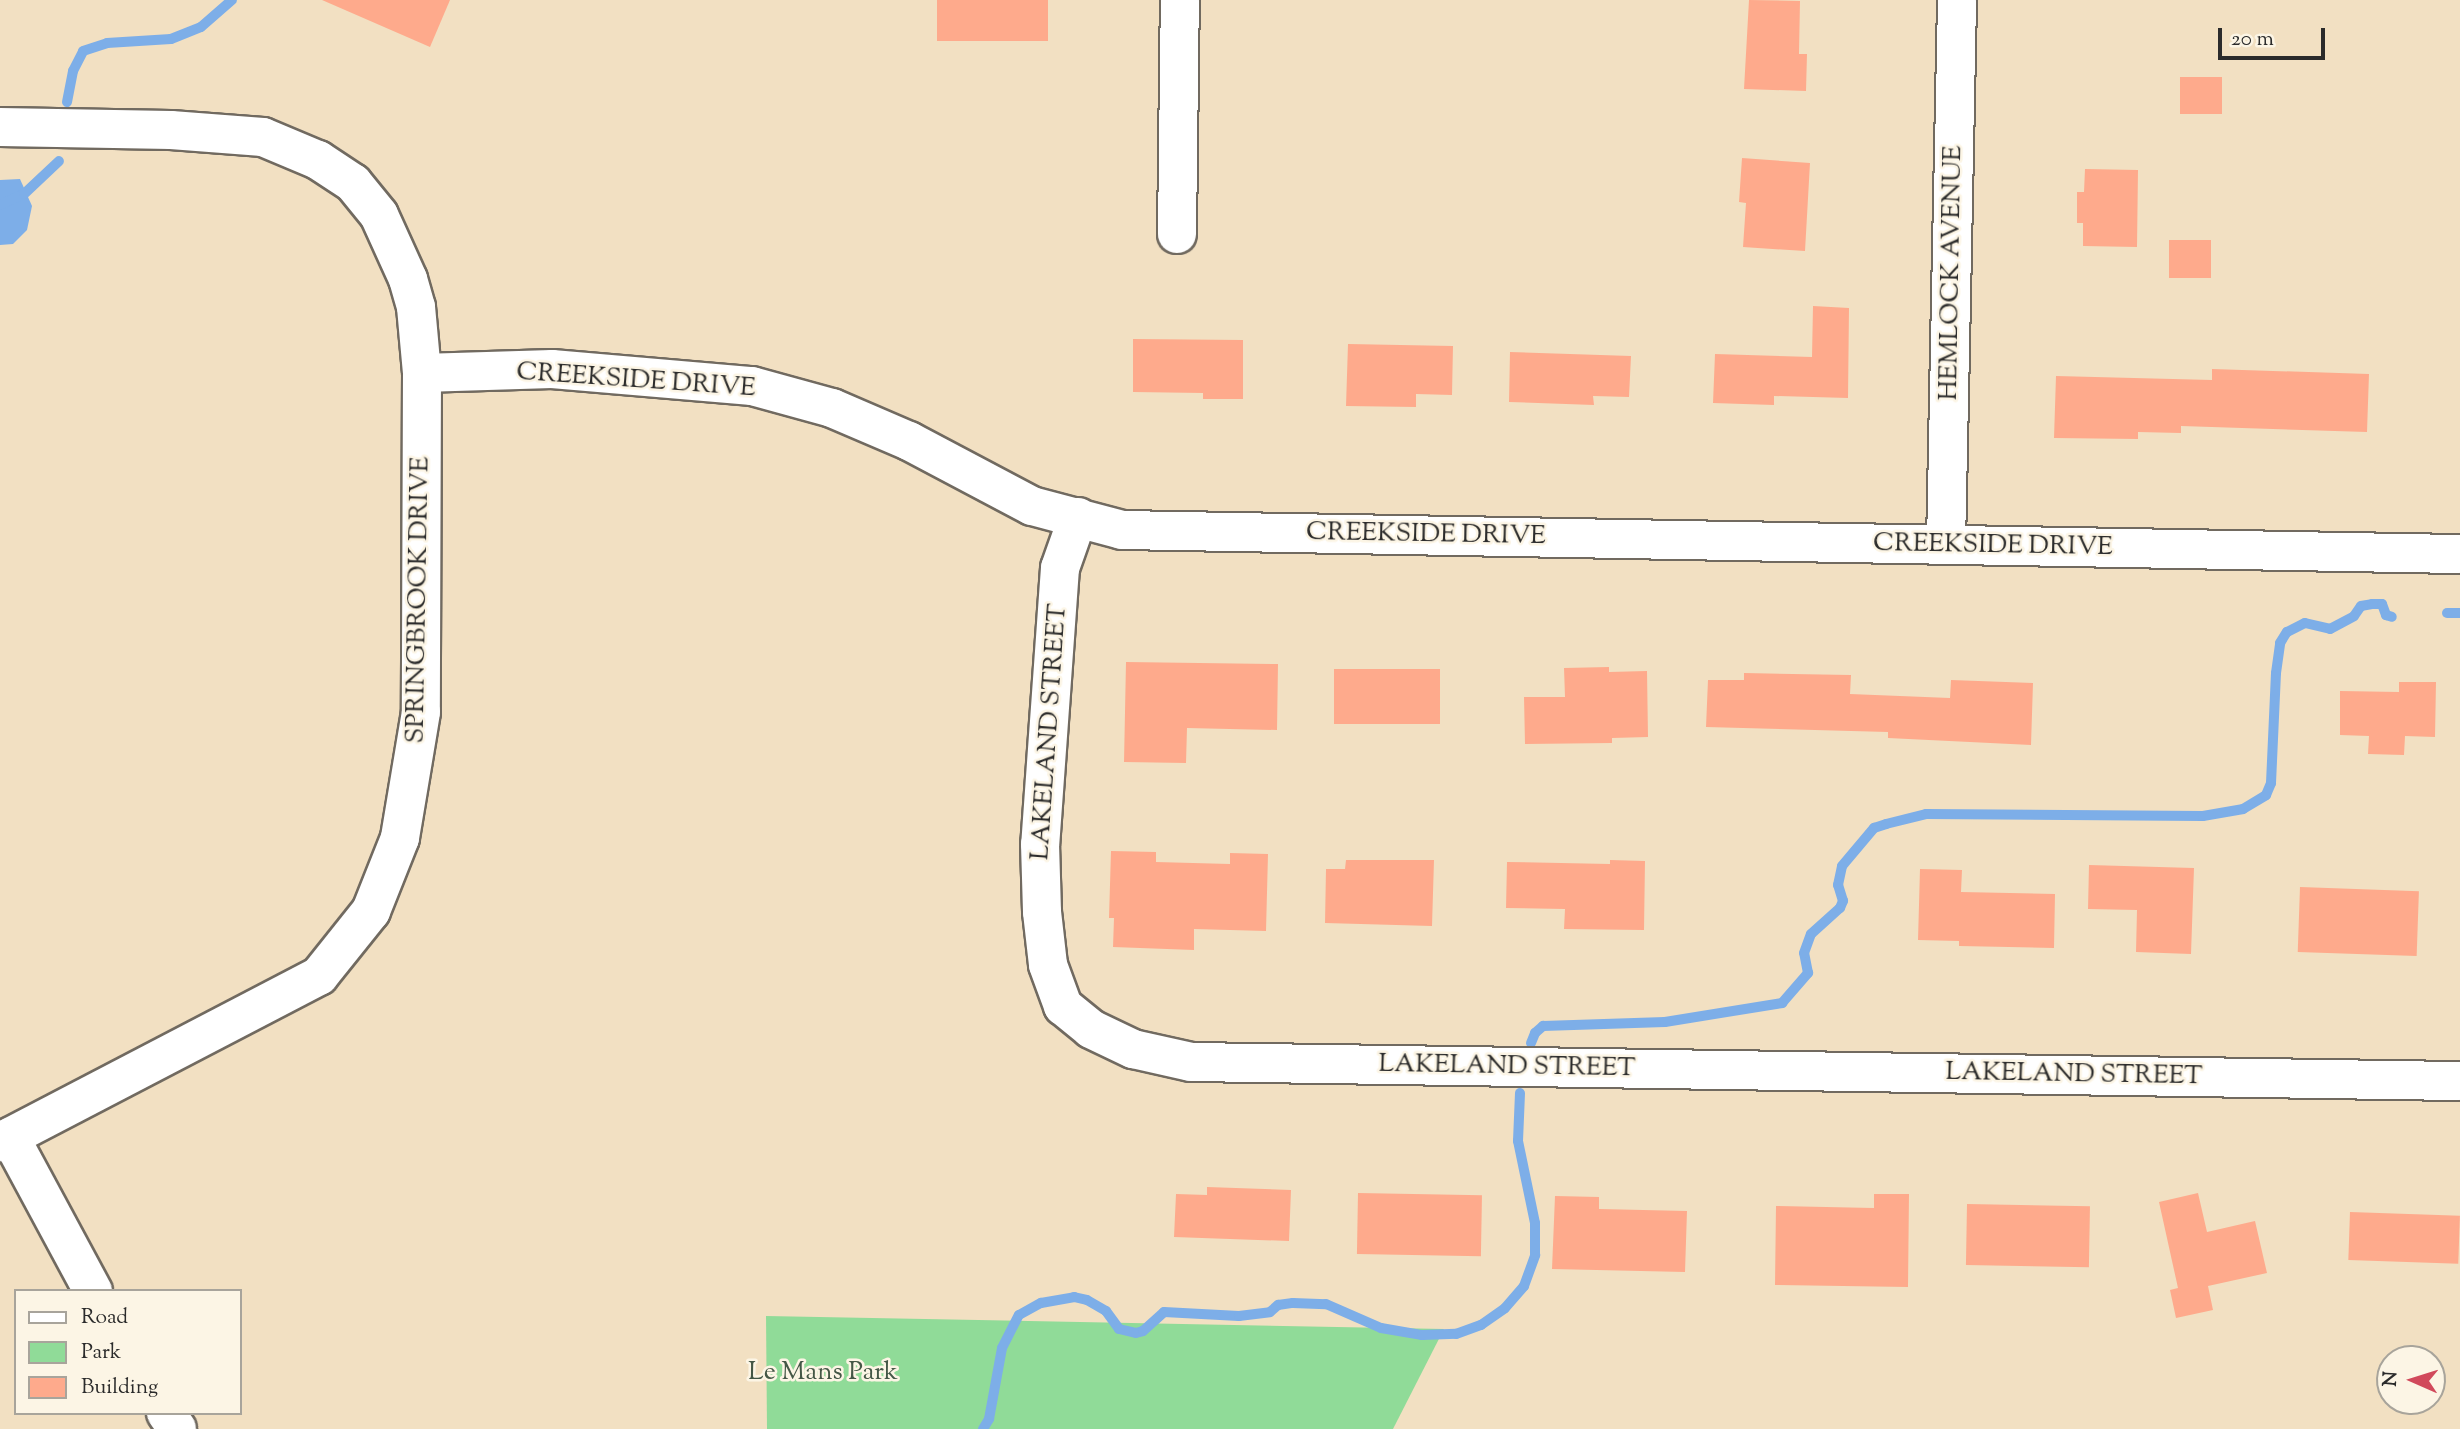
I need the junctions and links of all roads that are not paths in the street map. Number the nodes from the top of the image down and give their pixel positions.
1 (1180, 0) edge
2 (1957, 0) edge
3 (0, 127) edge
4 (1177, 234) dead end
5 (422, 373) junction
6 (1079, 517) junction
7 (1946, 545) junction
8 (2460, 554) edge
9 (2460, 1081) edge
10 (5, 1139) edge
11 (92, 1289) edge

1 - 4 street
2 - 7 street, HEMLOCK AVENUE
3 - 5 street, SPRINGBROOK DRIVE
5 - 6 street, CREEKSIDE DRIVE
5 - 10 street, SPRINGBROOK DRIVE
6 - 7 street, CREEKSIDE DRIVE
6 - 9 street, LAKELAND STREET
7 - 8 street, CREEKSIDE DRIVE
10 - 11 street, SPRINGBROOK DRIVE

